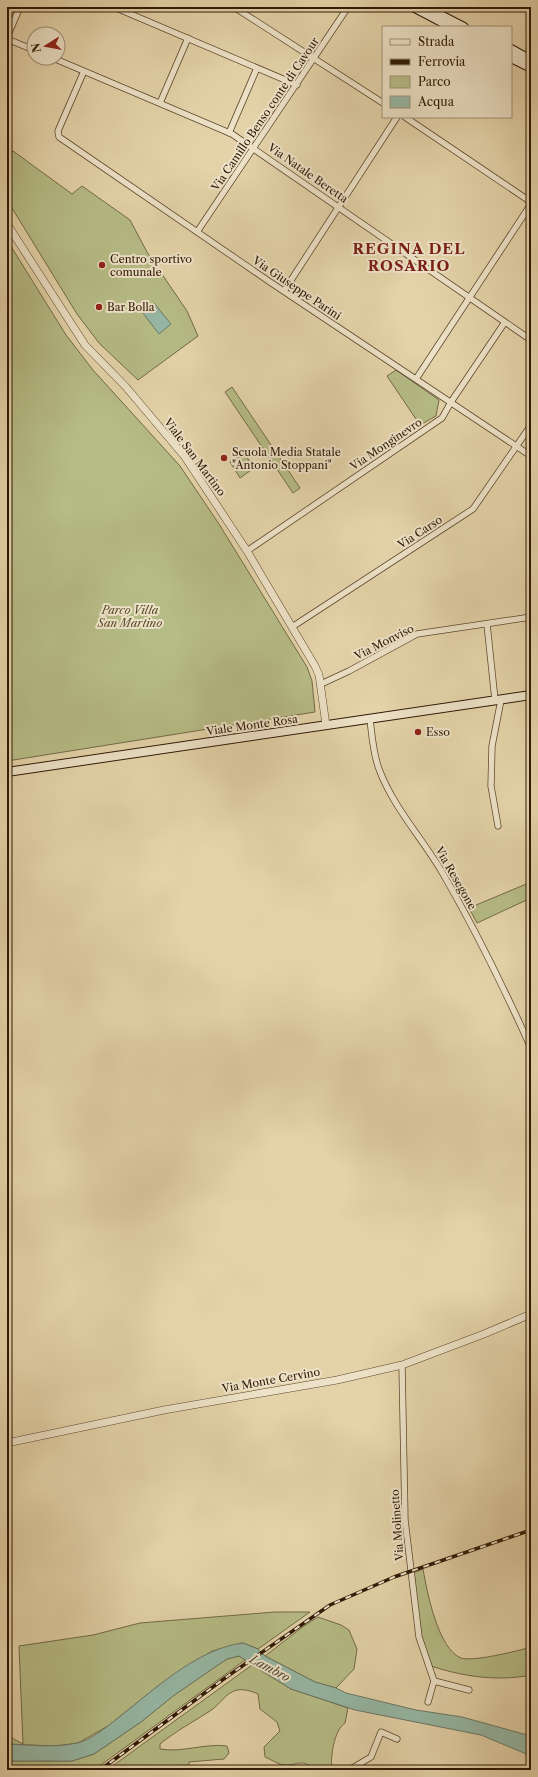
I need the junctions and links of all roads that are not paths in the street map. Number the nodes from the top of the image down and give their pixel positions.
1 (20, 7) edge
2 (114, 7) edge
3 (234, 7) edge
4 (348, 7) edge
5 (413, 7) edge
6 (425, 7) edge
7 (449, 26) edge
8 (462, 26) edge
9 (7, 38) edge
10 (188, 38) junction
11 (26, 46) edge
12 (512, 50) edge
13 (315, 58) junction
14 (512, 58) edge
15 (531, 60) edge
16 (66, 63) edge
17 (257, 68) junction
18 (531, 68) edge
19 (84, 71) junction
20 (297, 85) junction
21 (382, 102) edge
22 (160, 103) junction
23 (396, 118) edge
24 (406, 118) edge
25 (229, 133) junction
26 (254, 148) junction
27 (531, 203) edge
28 (340, 207) junction
29 (7, 224) edge
30 (197, 232) junction
31 (284, 291) junction
32 (470, 296) junction
33 (505, 322) junction
34 (531, 340) edge
35 (416, 379) junction
36 (451, 402) junction
37 (531, 426) edge
38 (517, 446) junction
39 (531, 456) edge
40 (247, 551) junction
41 (531, 617) edge
42 (487, 624) junction
43 (292, 627) junction
44 (321, 684) junction
45 (531, 695) edge
46 (498, 700) junction
47 (370, 719) junction
48 (326, 725) junction
49 (7, 772) edge
50 (498, 826) dead end
51 (531, 1048) edge
52 (531, 1314) edge
53 (402, 1365) junction
54 (7, 1443) edge
55 (434, 1681) junction
56 (469, 1690) dead end
57 (428, 1702) dead end
58 (397, 1739) dead end
59 (349, 1770) edge

1 - 9 street
2 - 10 street
3 - 13 street
4 - 13 street, Via Camillo Benso conte di Cavour
5 - 7 main road
6 - 8 main road
9 - 11 street
10 - 17 street
10 - 22 street
12 - 15 main road
13 - 20 street, Via Camillo Benso conte di Cavour
13 - 21 street
14 - 18 main road
16 - 19 street, Via Natale Beretta
17 - 20 street
17 - 25 street
19 - 22 street, Via Natale Beretta
19 - 30 street, Via Giuseppe Parini
20 - 26 street, Via Camillo Benso conte di Cavour
22 - 25 street, Via Natale Beretta
23 - 28 street
24 - 27 street
25 - 26 street, Via Natale Beretta
26 - 28 street, Via Natale Beretta
26 - 30 street, Via Camillo Benso conte di Cavour
27 - 32 street
28 - 31 street
28 - 32 street, Via Natale Beretta
29 - 40 street, Viale San Martino
30 - 31 street, Via Giuseppe Parini
31 - 35 street, Via Giuseppe Parini
32 - 33 street, Via Natale Beretta
32 - 35 street
33 - 34 street, Via Natale Beretta
33 - 36 street, Via Monginevro
35 - 36 street, Via Giuseppe Parini
36 - 38 street, Via Giuseppe Parini
36 - 40 street, Via Monginevro
37 - 38 street, Via Carso
38 - 39 street, Via Giuseppe Parini
38 - 43 street, Via Carso
40 - 43 street, Viale San Martino
41 - 42 street, Via Monviso
42 - 44 street, Via Monviso
42 - 46 street
43 - 44 street, Viale San Martino
44 - 48 street, Viale San Martino
45 - 46 main road, Viale Monte Rosa
46 - 47 main road, Viale Monte Rosa
46 - 50 street
47 - 48 main road, Viale Monte Rosa
47 - 51 street, Via Resegone
48 - 49 main road, Viale Monte Rosa
52 - 53 street, Via Monte Cervino
53 - 54 street, Via Monte Cervino
53 - 55 street, Via Molinetto
55 - 56 street
55 - 57 street
58 - 59 street

